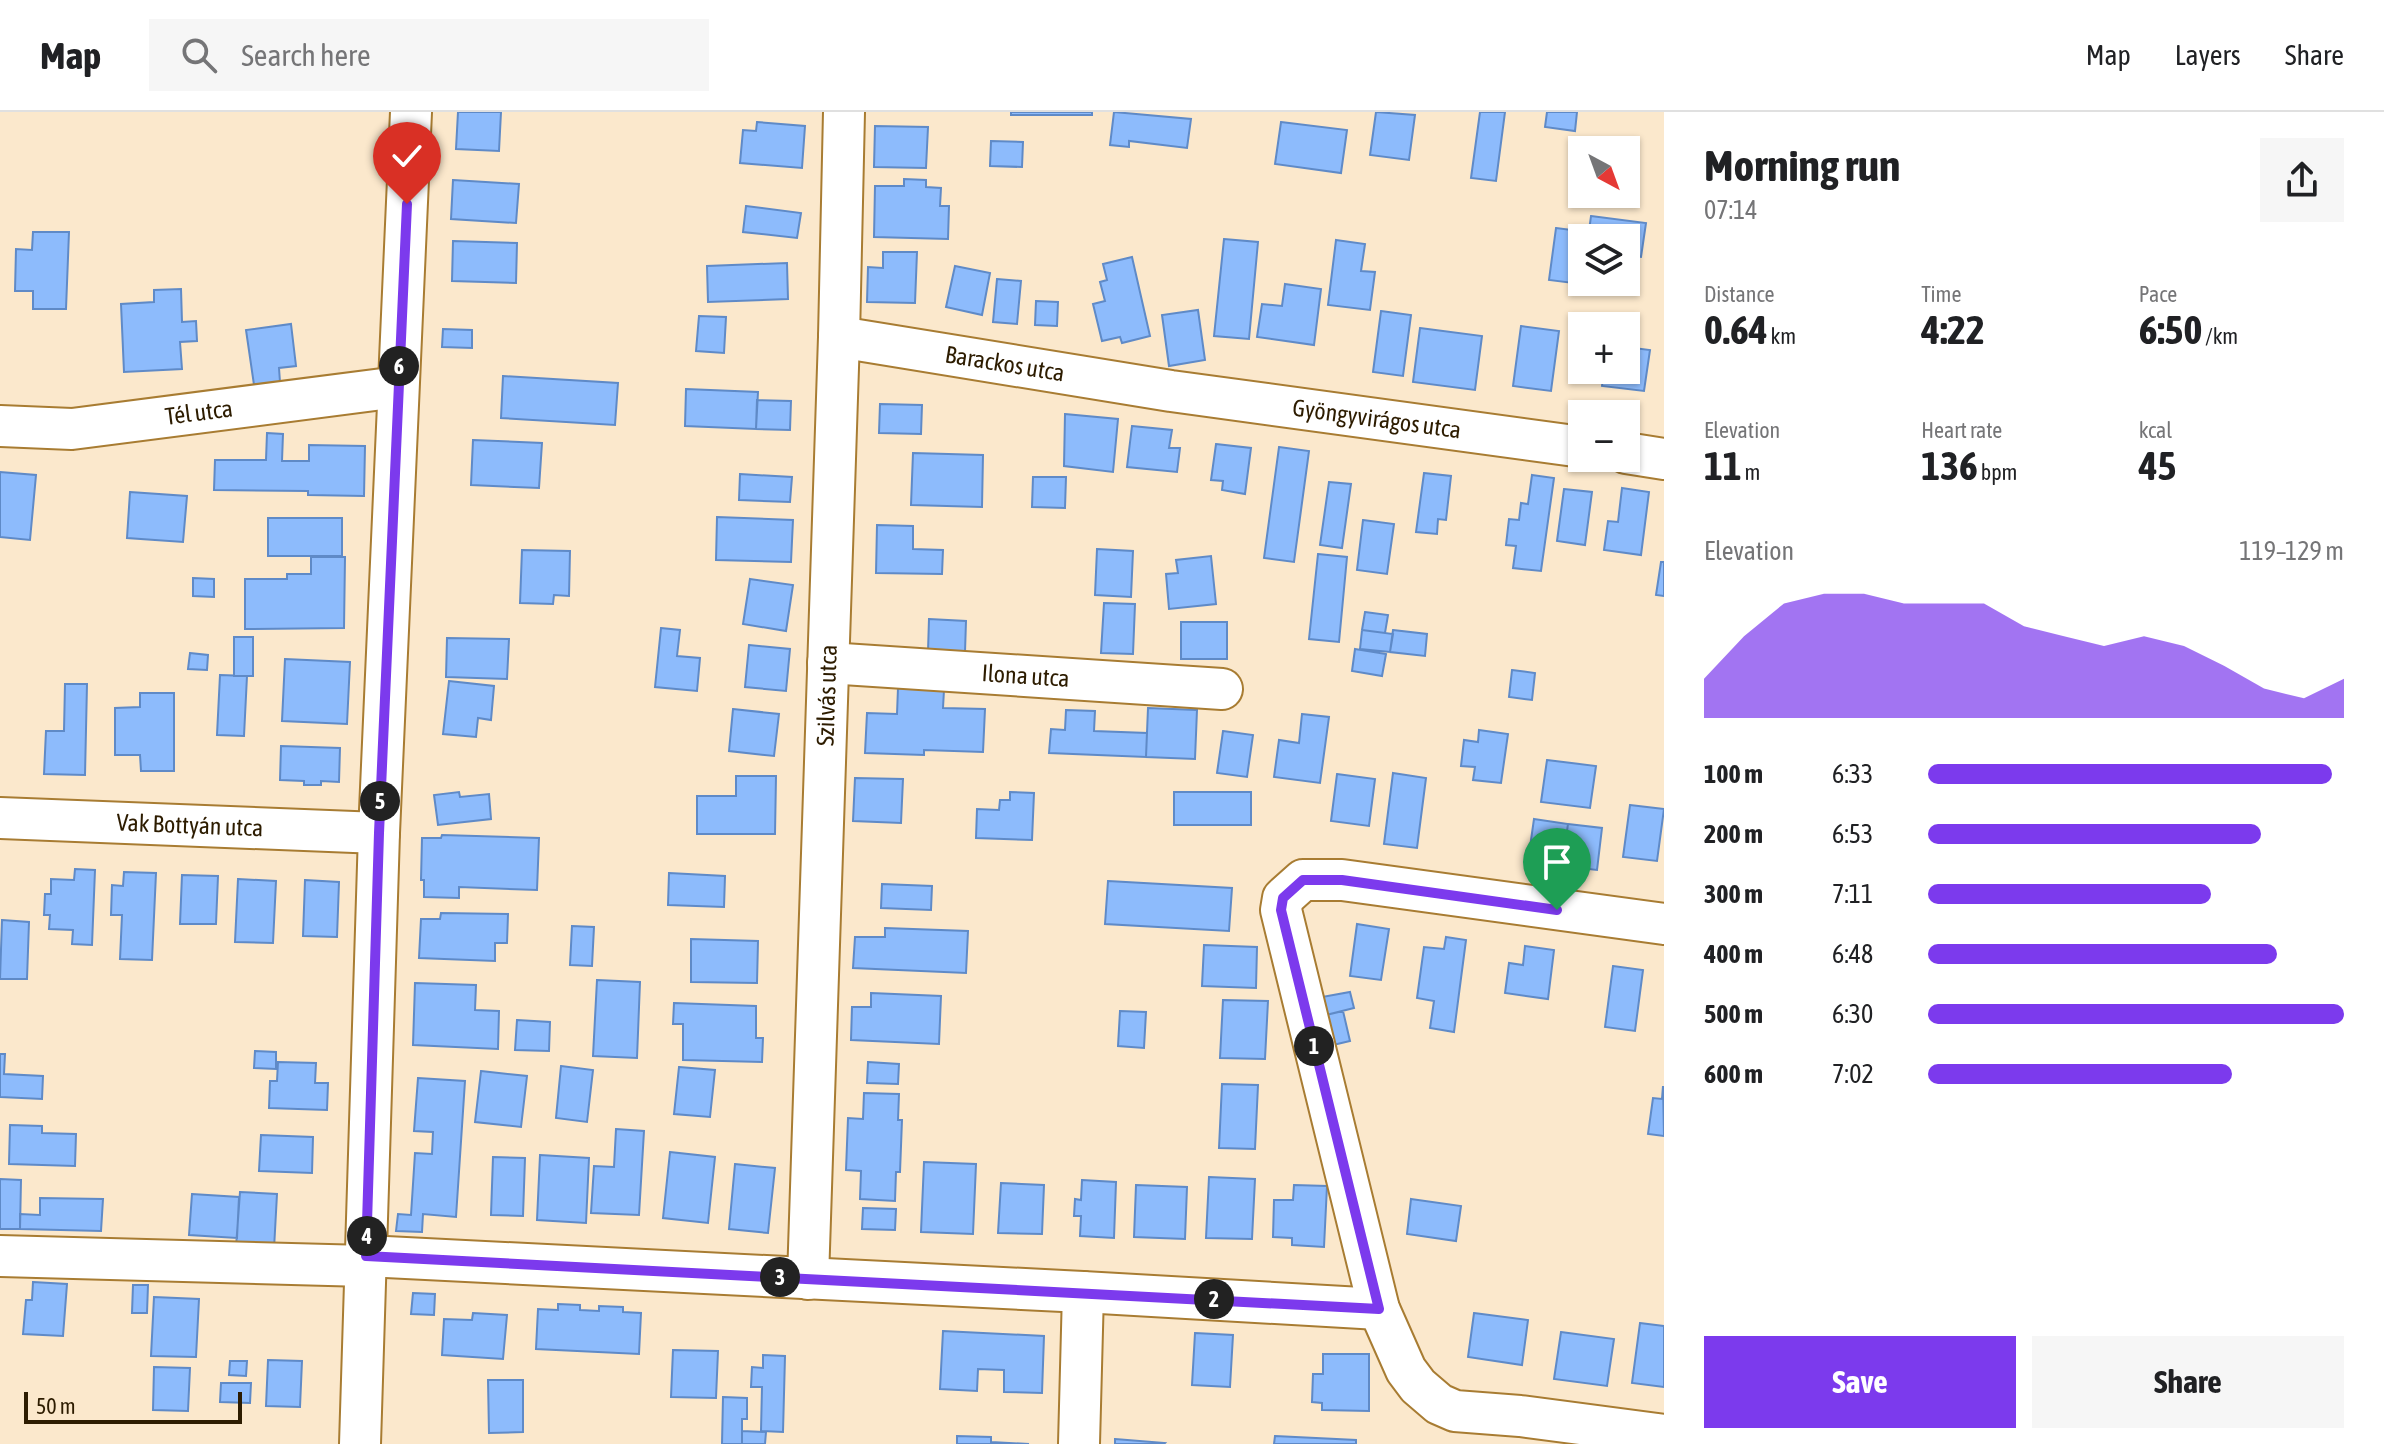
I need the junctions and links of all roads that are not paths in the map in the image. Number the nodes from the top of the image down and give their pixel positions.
1 (411, 112) edge
2 (844, 112) edge
3 (839, 337) junction
4 (398, 387) junction
5 (1171, 391) joint
6 (0, 426) edge
7 (1568, 445) edge
8 (1640, 455) edge
9 (1664, 459) edge
10 (828, 663) junction
11 (1222, 689) dead end
12 (0, 818) edge
13 (379, 833) junction
14 (1664, 924) edge
15 (0, 1256) edge
16 (366, 1261) junction
17 (808, 1279) junction
18 (1083, 1292) junction
19 (1379, 1309) junction
20 (1664, 1435) edge
21 (360, 1444) edge
22 (1079, 1444) edge

1 - 4 street
2 - 3 street, Szilvás utca
3 - 5 street, Barackos utca
3 - 10 street, Szilvás utca
4 - 6 street, Tél utca
4 - 13 street
5 - 7 street, Gyöngyvirágos utca
8 - 9 street
10 - 11 street, Ilona utca
10 - 17 street, Szilvás utca
12 - 13 street, Vak Bottyán utca
13 - 16 street
14 - 19 street
15 - 16 street
16 - 17 street
16 - 21 street
17 - 18 street
18 - 19 street
18 - 22 street
19 - 20 street

